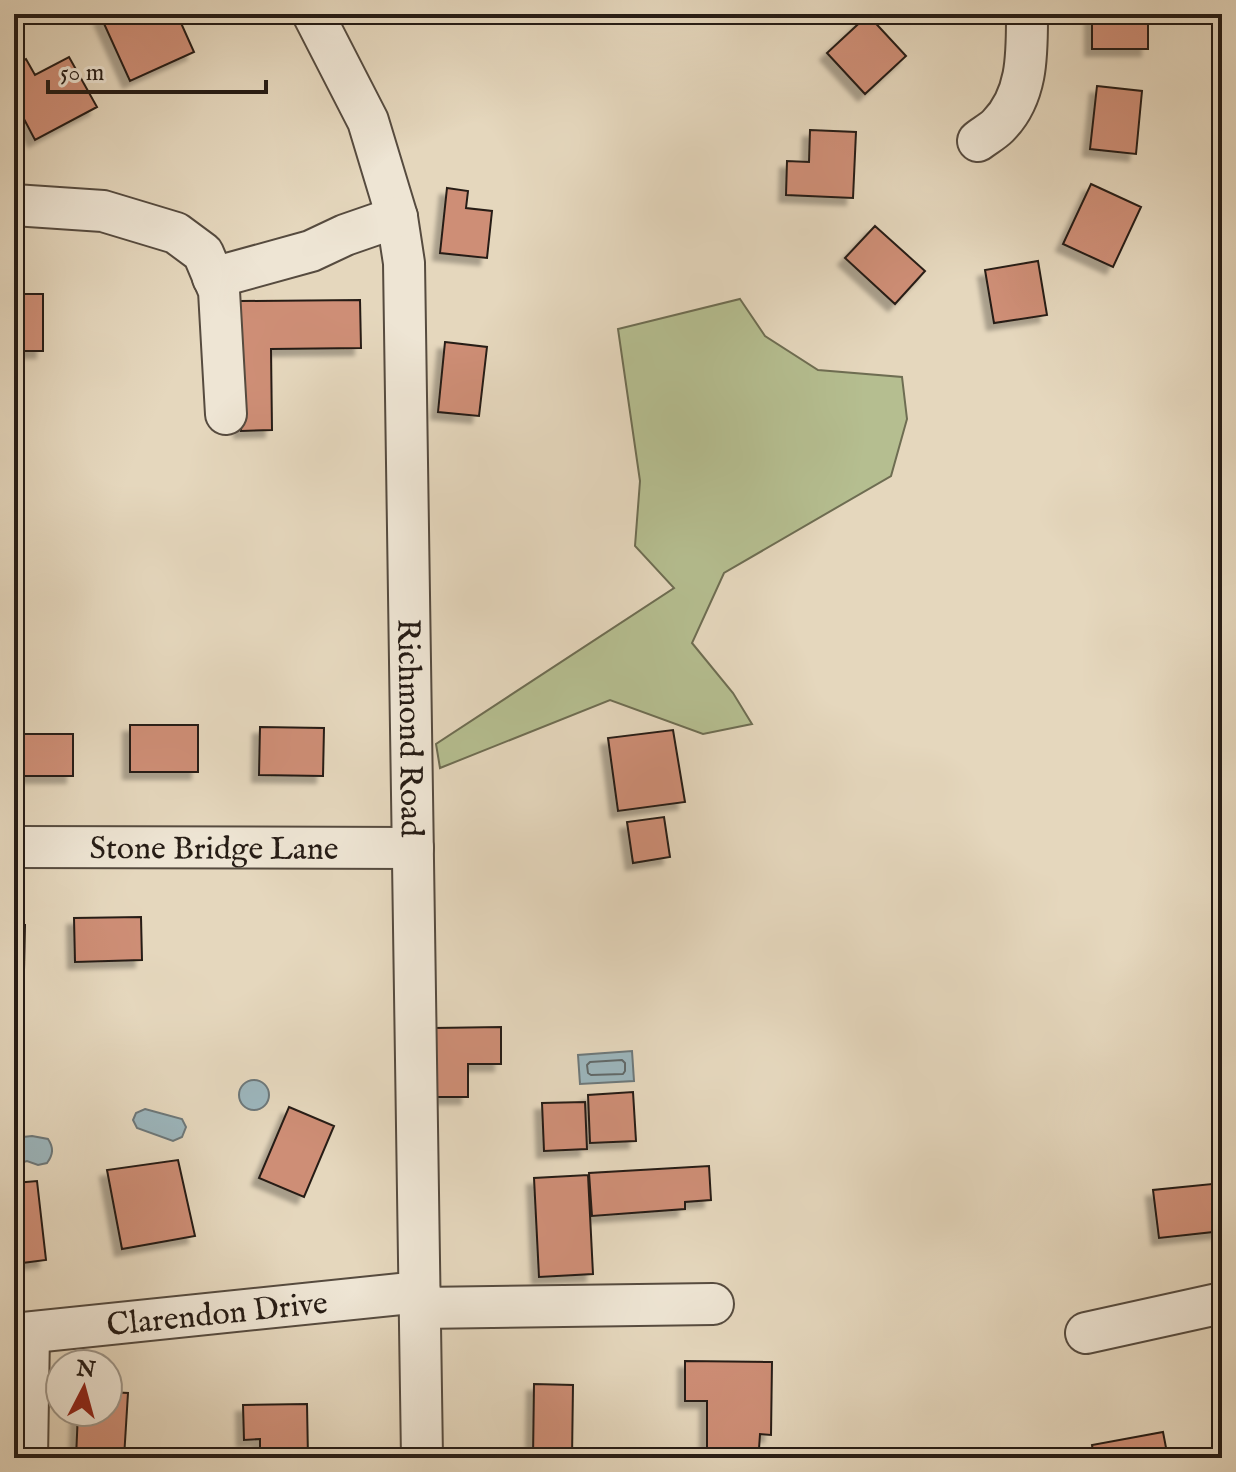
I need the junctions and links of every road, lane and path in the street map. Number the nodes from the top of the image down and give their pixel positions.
1 (313, 14) edge
2 (1027, 14) edge
3 (978, 141) dead end
4 (14, 205) edge
5 (397, 217) junction
6 (213, 278) junction
7 (226, 414) dead end
8 (14, 847) edge
9 (413, 848) junction
10 (420, 1300) junction
11 (1222, 1303) edge
12 (713, 1304) dead end
13 (1086, 1333) dead end
14 (21, 1334) edge
15 (27, 1458) edge
16 (422, 1458) edge

1 - 5 street, Richmond Road
2 - 3 street
4 - 6 street
5 - 6 street
5 - 9 street, Richmond Road
6 - 7 street
8 - 9 street, Stone Bridge Lane
9 - 10 street, Richmond Road
10 - 12 street, Clarendon Drive
10 - 14 street, Clarendon Drive
10 - 16 street, Richmond Road
11 - 13 street
14 - 15 street

